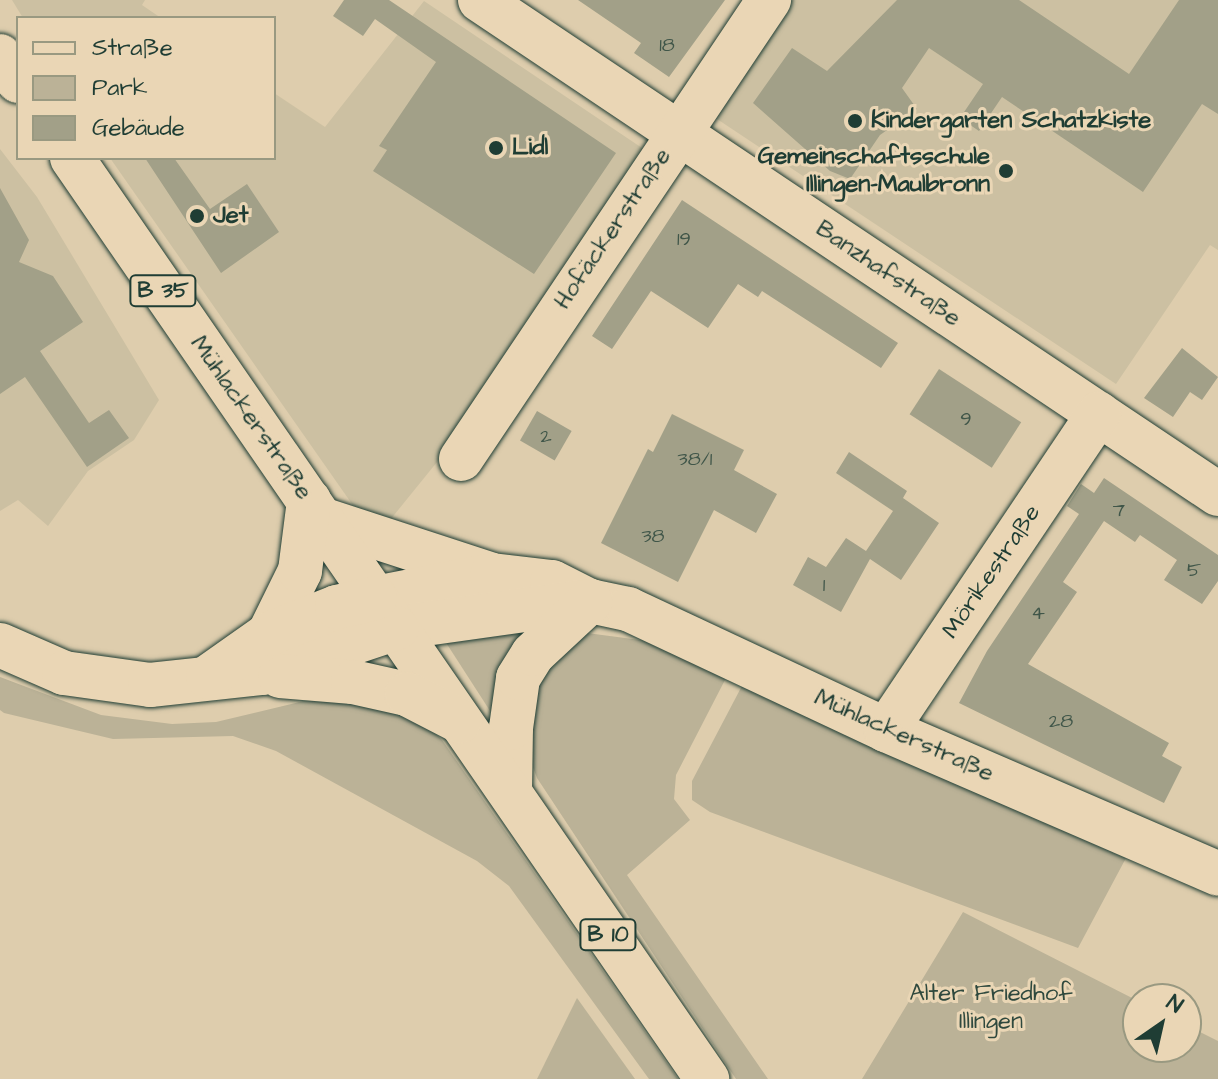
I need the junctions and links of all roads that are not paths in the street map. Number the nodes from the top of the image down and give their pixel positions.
1 (480, 0) edge
2 (769, 0) edge
3 (0, 56) edge
4 (16, 78) edge
5 (677, 133) junction
6 (73, 160) edge
7 (1098, 414) junction
8 (461, 459) dead end
9 (1218, 494) edge
10 (315, 510) junction
11 (492, 575) junction
12 (590, 601) junction
13 (386, 613) junction
14 (0, 645) edge
15 (266, 654) junction
16 (464, 723) junction
17 (886, 730) junction
18 (510, 791) junction
19 (1218, 874) edge
20 (707, 1079) edge

1 - 5 street, Banzhafstraße
2 - 5 street, Hofäckerstraße
3 - 4 street
5 - 7 street, Banzhafstraße
5 - 8 street, Hofäckerstraße
6 - 10 street, Mühlackerstraße / B 35
7 - 9 street, Banzhafstraße
7 - 17 street, Mörikestraße
10 - 11 street
10 - 13 street, Mühlackerstraße / B 35
10 - 15 street
11 - 12 street, Mühlackerstraße
11 - 13 street, Mühlackerstraße
12 - 13 street, Mühlackerstraße
12 - 17 street, Mühlackerstraße
12 - 18 street
13 - 15 street
13 - 16 street, B 10
14 - 15 street
15 - 16 street
16 - 18 street, B 10
17 - 19 street, Mühlackerstraße
18 - 20 street, B 10

